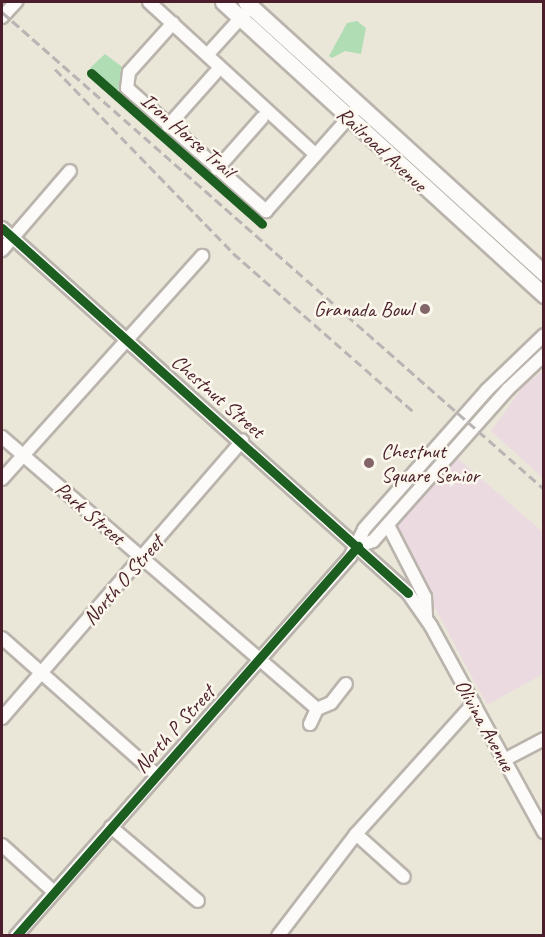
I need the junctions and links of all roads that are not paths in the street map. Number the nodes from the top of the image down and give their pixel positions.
1 (16, 2) edge
2 (149, 2) edge
3 (223, 2) edge
4 (246, 9) edge
5 (2, 16) edge
6 (173, 23) junction
7 (208, 54) junction
8 (215, 73) dead end
9 (354, 112) junction
10 (262, 118) dead end
11 (168, 126) junction
12 (316, 155) junction
13 (217, 169) junction
14 (70, 171) dead end
15 (2, 228) edge
16 (12, 238) junction
17 (2, 250) edge
18 (202, 256) dead end
19 (543, 273) edge
20 (543, 295) edge
21 (543, 335) edge
22 (126, 338) junction
23 (543, 355) edge
24 (2, 437) edge
25 (242, 441) junction
26 (22, 454) junction
27 (2, 479) edge
28 (388, 525) junction
29 (358, 546) junction
30 (142, 558) junction
31 (426, 618) junction
32 (2, 638) edge
33 (260, 659) junction
34 (42, 673) junction
35 (346, 684) dead end
36 (474, 703) junction
37 (317, 709) junction
38 (2, 718) edge
39 (310, 724) dead end
40 (543, 739) edge
41 (504, 760) junction
42 (157, 775) junction
43 (111, 827) junction
44 (543, 832) edge
45 (356, 834) junction
46 (2, 845) edge
47 (404, 877) dead end
48 (54, 892) junction
49 (198, 901) dead end
50 (281, 934) edge
51 (16, 936) edge

1 - 5 street
2 - 6 street
3 - 4 main road, Railroad Avenue
4 - 7 street
4 - 9 main road, Railroad Avenue
6 - 7 street
6 - 11 street
7 - 12 street
8 - 11 street
9 - 12 street
9 - 19 main road, Railroad Avenue
9 - 20 main road, Railroad Avenue
10 - 13 street
11 - 13 street
12 - 13 street
14 - 16 street
15 - 16 street, Chestnut Street
16 - 17 street
16 - 22 street, Chestnut Street
18 - 22 street
21 - 29 street, North P Street
22 - 25 street, Chestnut Street
22 - 26 street
23 - 28 street, North P Street
24 - 26 street, Park Street
25 - 29 street, Chestnut Street
25 - 30 street, North O Street
26 - 27 street
26 - 30 street, Park Street
28 - 29 street, North P Street
28 - 31 street
29 - 31 street, Chestnut Street
29 - 33 street, North P Street
30 - 33 street, Park Street
30 - 34 street, North O Street
31 - 36 street, Olivina Avenue
32 - 34 street
33 - 37 street, Park Street
33 - 42 street, North P Street
34 - 38 street, North O Street
34 - 42 street
35 - 37 street
36 - 41 street, Olivina Avenue
36 - 45 street
37 - 39 street
40 - 41 street
41 - 44 street, Olivina Avenue
42 - 43 street, North P Street
43 - 48 street, North P Street
43 - 49 street
45 - 47 street
45 - 50 street
46 - 48 street
48 - 51 street, North P Street

